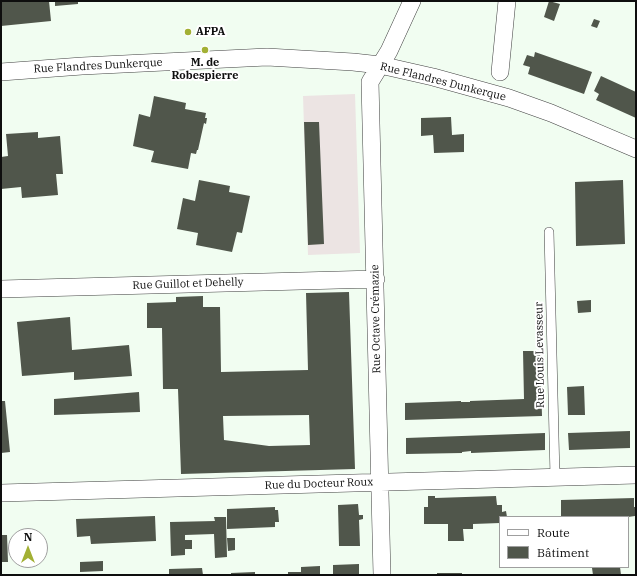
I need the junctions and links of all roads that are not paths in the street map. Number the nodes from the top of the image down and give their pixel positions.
1 (412, 1) edge
2 (507, 1) edge
3 (380, 65) junction
4 (1, 72) edge
5 (500, 72) dead end
6 (636, 149) edge
7 (549, 232) dead end
8 (376, 279) junction
9 (1, 288) edge
10 (636, 475) edge
11 (555, 477) junction
12 (379, 482) junction
13 (1, 493) edge
14 (382, 575) edge

1 - 3 street, Rue Octave Crémazie
2 - 5 street
3 - 4 street, Rue Flandres Dunkerque
3 - 6 street, Rue Flandres Dunkerque
3 - 8 street, Rue Octave Crémazie
7 - 11 lane, Rue Louis Levasseur
8 - 9 street, Rue Guillot et Dehelly
8 - 12 street, Rue Octave Crémazie
10 - 11 street, Rue du Docteur Roux
11 - 12 street, Rue du Docteur Roux
12 - 13 street, Rue du Docteur Roux
12 - 14 street, Rue Octave Crémazie

